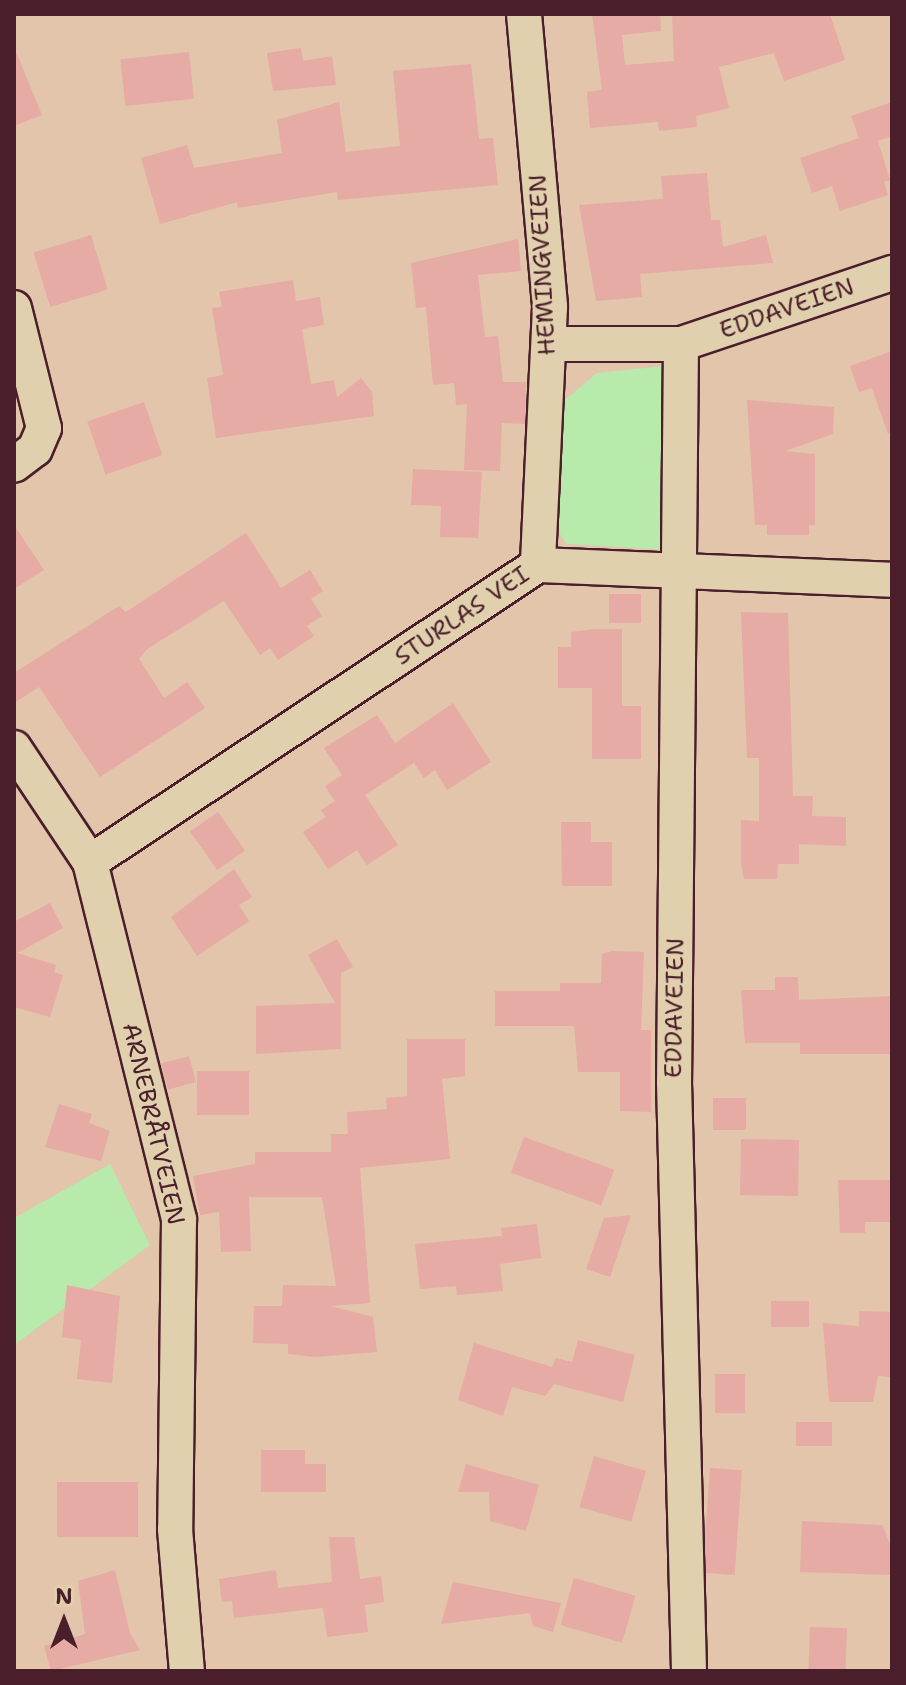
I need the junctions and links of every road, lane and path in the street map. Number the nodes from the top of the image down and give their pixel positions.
1 (524, 14) edge
2 (892, 273) edge
3 (14, 308) edge
4 (550, 344) junction
5 (681, 344) junction
6 (14, 465) edge
7 (538, 565) junction
8 (680, 567) junction
9 (892, 580) edge
10 (14, 748) edge
11 (90, 862) junction
12 (187, 1671) edge
13 (689, 1671) edge

1 - 4 street, HEMINGVEIEN
2 - 5 street, EDDAVEIEN
3 - 6 street
4 - 5 street, EDDAVEIEN
4 - 7 street, HEMINGVEIEN
5 - 8 street, EDDAVEIEN
7 - 8 street, STURLAS VEI
7 - 11 street, STURLAS VEI
8 - 9 street, STURLAS VEI
8 - 13 street, EDDAVEIEN
10 - 11 street, ARNEBRÅTVEIEN
11 - 12 street, ARNEBRÅTVEIEN

